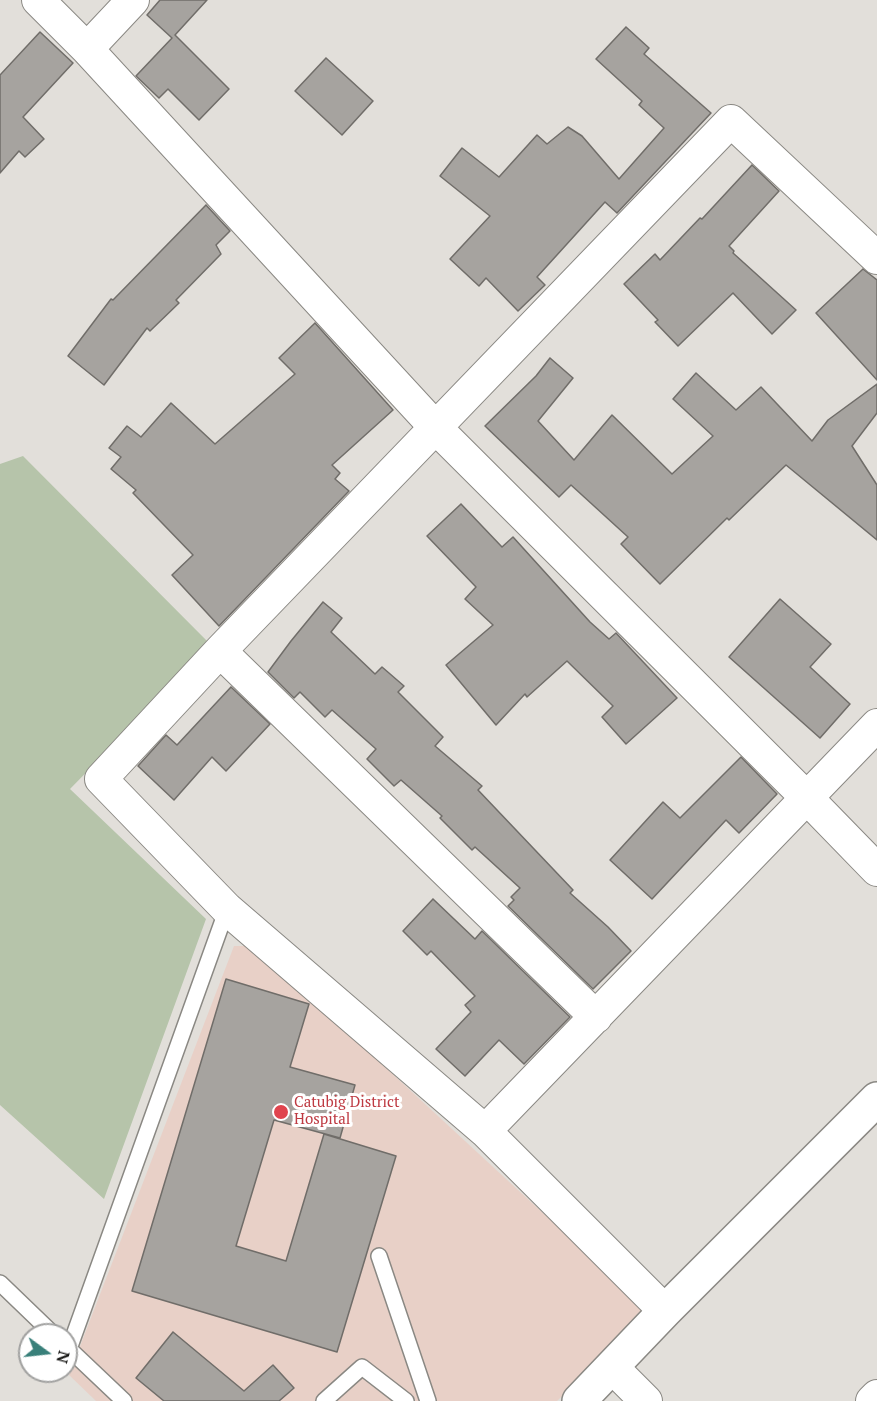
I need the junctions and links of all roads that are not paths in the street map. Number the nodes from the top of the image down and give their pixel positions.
1 (38, 0) edge
2 (133, 0) edge
3 (87, 49) junction
4 (877, 258) edge
5 (436, 428) junction
6 (220, 651) junction
7 (877, 725) edge
8 (807, 798) junction
9 (877, 870) edge
10 (227, 909) junction
11 (596, 1017) junction
12 (877, 1099) edge
13 (485, 1131) junction
14 (379, 1256) dead end
15 (0, 1283) edge
16 (665, 1311) junction
17 (42, 1323) edge
18 (76, 1323) edge
19 (78, 1358) edge
20 (612, 1368) junction
21 (877, 1396) edge
22 (124, 1401) edge
23 (324, 1401) edge
24 (406, 1401) edge
25 (428, 1401) edge
26 (579, 1401) edge
27 (646, 1401) edge
28 (872, 1401) edge

1 - 3 street
2 - 3 street
3 - 5 street
4 - 5 street
5 - 6 street
5 - 8 street
6 - 10 street
6 - 11 street
7 - 8 street
8 - 9 street
8 - 11 street
10 - 13 street
10 - 18 lane
11 - 13 street
12 - 16 street
13 - 16 street
14 - 25 lane
15 - 17 lane
16 - 20 street
19 - 22 lane
20 - 26 street
20 - 27 street
21 - 28 street
23 - 24 lane

